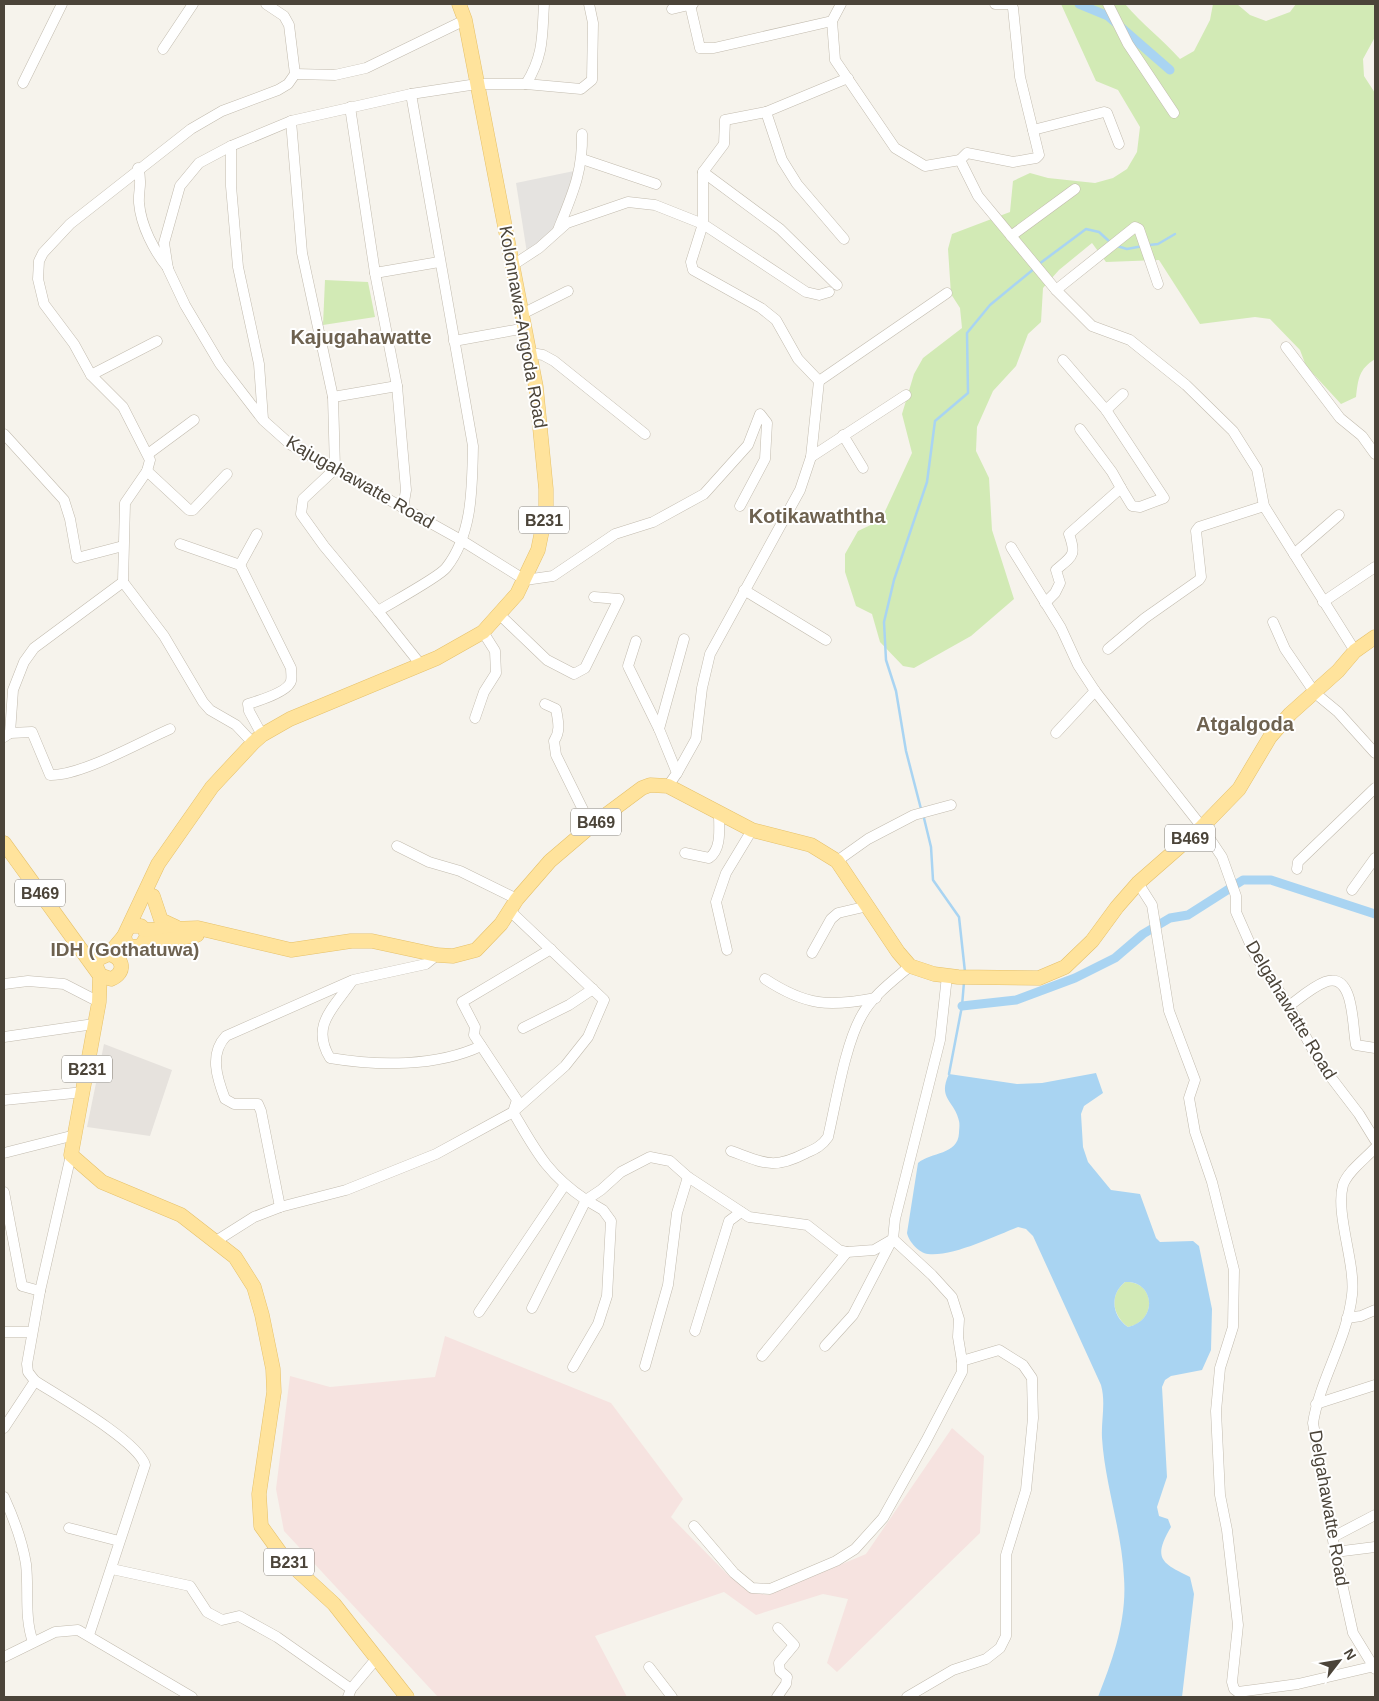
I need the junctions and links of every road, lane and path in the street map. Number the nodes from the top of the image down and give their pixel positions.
1 (62, 4) edge
2 (193, 4) edge
3 (266, 4) edge
4 (458, 4) edge
5 (544, 4) edge
6 (589, 4) edge
7 (692, 4) edge
8 (841, 4) edge
9 (995, 4) edge
10 (1108, 4) edge
11 (672, 10) dead end
12 (465, 20) junction
13 (832, 21) junction
14 (164, 48) dead end
15 (295, 74) junction
16 (848, 78) junction
17 (23, 83) dead end
18 (478, 84) junction
19 (526, 84) junction
20 (411, 94) junction
21 (350, 107) junction
22 (766, 112) junction
23 (1174, 113) dead end
24 (291, 121) junction
25 (1033, 130) junction
26 (582, 134) dead end
27 (1118, 144) dead end
28 (231, 146) junction
29 (582, 159) junction
30 (960, 160) junction
31 (138, 168) junction
32 (703, 172) junction
33 (656, 184) dead end
34 (1075, 189) dead end
35 (703, 224) junction
36 (556, 233) junction
37 (1011, 236) junction
38 (844, 239) dead end
39 (439, 262) junction
40 (514, 265) junction
41 (168, 269) junction
42 (375, 273) junction
43 (1158, 284) dead end
44 (1056, 290) junction
45 (568, 291) dead end
46 (947, 294) dead end
47 (524, 313) junction
48 (526, 328) junction
49 (454, 340) junction
50 (157, 341) dead end
51 (1286, 347) dead end
52 (531, 354) junction
53 (1063, 360) dead end
54 (91, 375) junction
55 (819, 380) junction
56 (397, 386) junction
57 (1123, 394) dead end
58 (906, 395) dead end
59 (333, 397) junction
60 (1106, 410) junction
61 (194, 420) dead end
62 (263, 420) junction
63 (1080, 428) dead end
64 (4, 434) edge
65 (645, 434) dead end
66 (843, 435) junction
67 (148, 454) junction
68 (1375, 454) edge
69 (811, 457) junction
70 (863, 468) dead end
71 (335, 470) junction
72 (147, 471) junction
73 (227, 474) dead end
74 (1121, 488) junction
75 (740, 506) dead end
76 (1264, 506) junction
77 (403, 508) junction
78 (1339, 515) dead end
79 (257, 534) dead end
80 (461, 540) junction
81 (180, 544) dead end
82 (123, 546) junction
83 (1012, 547) dead end
84 (1294, 554) junction
85 (240, 564) junction
86 (1375, 567) edge
87 (525, 580) junction
88 (123, 582) junction
89 (744, 590) junction
90 (594, 597) dead end
91 (1323, 602) junction
92 (1045, 603) junction
93 (378, 611) junction
94 (500, 615) junction
95 (1273, 622) dead end
96 (483, 632) junction
97 (1375, 637) edge
98 (684, 639) dead end
99 (636, 640) dead end
100 (826, 640) dead end
101 (1108, 649) dead end
102 (1354, 651) junction
103 (421, 665) junction
104 (1095, 691) junction
105 (1315, 693) junction
106 (545, 704) dead end
107 (475, 718) dead end
108 (170, 729) dead end
109 (659, 729) junction
110 (1056, 733) dead end
111 (7, 735) edge
112 (257, 739) junction
113 (1375, 753) edge
114 (677, 773) junction
115 (668, 786) junction
116 (1375, 788) edge
117 (950, 805) dead end
118 (719, 814) junction
119 (591, 826) junction
120 (1202, 827) junction
121 (752, 830) junction
122 (4, 843) edge
123 (397, 846) dead end
124 (168, 852) junction
125 (685, 852) dead end
126 (1375, 858) edge
127 (837, 861) junction
128 (1297, 869) dead end
129 (1138, 883) junction
130 (1352, 890) dead end
131 (153, 896) junction
132 (513, 904) junction
133 (868, 906) junction
134 (177, 928) junction
135 (210, 933) junction
136 (137, 935) junction
137 (76, 942) junction
138 (551, 948) junction
139 (727, 950) dead end
140 (812, 953) dead end
141 (107, 954) junction
142 (437, 955) junction
143 (910, 966) junction
144 (119, 972) junction
145 (99, 974) junction
146 (959, 977) junction
147 (765, 979) dead end
148 (353, 980) junction
149 (4, 984) edge
150 (593, 989) junction
151 (876, 998) junction
152 (98, 1002) junction
153 (1289, 1006) junction
154 (94, 1024) junction
155 (523, 1028) dead end
156 (4, 1037) edge
157 (480, 1046) junction
158 (1375, 1048) edge
159 (84, 1092) junction
160 (4, 1100) edge
161 (513, 1112) junction
162 (76, 1135) junction
163 (1375, 1140) edge
164 (1375, 1148) edge
165 (731, 1151) dead end
166 (4, 1154) edge
167 (71, 1155) junction
168 (688, 1177) junction
169 (564, 1186) junction
170 (4, 1192) edge
171 (586, 1200) junction
172 (280, 1207) junction
173 (741, 1212) junction
174 (893, 1239) junction
175 (216, 1240) junction
176 (847, 1252) junction
177 (40, 1291) junction
178 (532, 1308) dead end
179 (1375, 1310) edge
180 (479, 1312) dead end
181 (1347, 1318) junction
182 (4, 1332) edge
183 (32, 1332) junction
184 (695, 1332) dead end
185 (825, 1346) dead end
186 (762, 1356) dead end
187 (962, 1361) junction
188 (645, 1366) dead end
189 (573, 1367) dead end
190 (35, 1381) junction
191 (1375, 1385) edge
192 (1316, 1404) junction
193 (4, 1428) edge
194 (4, 1497) edge
195 (1375, 1515) edge
196 (694, 1526) dead end
197 (69, 1528) dead end
198 (1332, 1537) junction
199 (119, 1542) junction
200 (1375, 1547) edge
201 (1335, 1552) junction
202 (112, 1569) junction
203 (778, 1628) dead end
204 (89, 1635) junction
205 (33, 1642) junction
206 (4, 1657) edge
207 (376, 1659) junction
208 (1375, 1667) edge
209 (649, 1668) dead end
210 (350, 1693) edge
211 (192, 1697) edge
212 (407, 1697) edge
213 (672, 1697) edge
214 (777, 1697) edge
215 (908, 1697) edge

1 - 17 street
2 - 14 street
3 - 15 street
4 - 12 main road, Kolonnawa-Angoda Road / B231
5 - 19 street
6 - 19 street, Kajugahawatte Road
7 - 11 street
7 - 13 street
8 - 13 street
9 - 25 street
10 - 23 street
12 - 15 street
12 - 18 main road, Kolonnawa-Angoda Road / B231
13 - 16 street
15 - 31 street
16 - 22 street
16 - 30 street
18 - 19 street, Kajugahawatte Road
18 - 20 street, Kajugahawatte Road
18 - 40 main road, Kolonnawa-Angoda Road / B231
20 - 21 street, Kajugahawatte Road
20 - 39 street
21 - 24 street, Kajugahawatte Road
21 - 42 street
22 - 32 street
22 - 38 street
24 - 28 street, Kajugahawatte Road
24 - 59 street
25 - 27 street
25 - 30 street
26 - 29 street
28 - 41 street, Kajugahawatte Road
28 - 62 street
29 - 33 street
29 - 36 street
30 - 37 street
31 - 41 street
31 - 54 street
32 - 35 street
32 - 35 street
34 - 37 street
35 - 36 street
35 - 55 street
36 - 40 street
37 - 44 street
39 - 42 street
39 - 49 street
40 - 47 main road, Kolonnawa-Angoda Road / B231
41 - 62 street, Kajugahawatte Road
42 - 56 street
43 - 44 street
44 - 76 street
45 - 47 street
46 - 55 street
47 - 48 main road, Kolonnawa-Angoda Road / B231
48 - 49 street
48 - 52 main road, Kolonnawa-Angoda Road / B231
49 - 80 street
50 - 54 street
51 - 68 street
52 - 65 street
52 - 87 main road, Kolonnawa-Angoda Road / B231
53 - 60 street
54 - 67 street
55 - 69 street
56 - 59 street
56 - 77 street
57 - 60 street
58 - 66 street
59 - 71 street
60 - 74 street
61 - 67 street
62 - 71 street, Kajugahawatte Road
63 - 74 street
64 - 82 street
66 - 69 street
66 - 70 street
67 - 72 street
69 - 89 street
71 - 77 street, Kajugahawatte Road
71 - 93 street
72 - 73 street
72 - 82 street
74 - 92 street
75 - 87 street
76 - 84 street
76 - 101 street
77 - 80 street, Kajugahawatte Road
78 - 84 street
79 - 85 street
80 - 87 street, Kajugahawatte Road
80 - 93 street
81 - 85 street
82 - 88 street
83 - 92 street, Delgahawatte Road
84 - 91 street
85 - 112 street
86 - 91 street
87 - 94 main road, Kolonnawa-Angoda Road / B231
88 - 111 street
88 - 112 street
89 - 100 street
89 - 114 street
90 - 94 street
91 - 102 street
92 - 104 street, Delgahawatte Road
93 - 103 street
94 - 96 main road, Kolonnawa-Angoda Road / B231
95 - 105 street
96 - 103 main road, Kolonnawa-Angoda Road / B231
96 - 107 street
97 - 102 main road, B469
98 - 109 street
99 - 109 street
102 - 105 main road, B469
103 - 112 main road, Kolonnawa-Angoda Road / B231
104 - 110 street
104 - 120 street, Delgahawatte Road
105 - 113 street
105 - 120 main road, B469
106 - 119 street
108 - 111 street
109 - 114 street
112 - 124 main road, Kolonnawa-Angoda Road / B231
114 - 115 street
115 - 118 main road
115 - 119 main road, B469
116 - 128 street
117 - 127 street
118 - 121 main road
118 - 125 street
119 - 132 main road, B469
120 - 129 main road, B469
120 - 153 street, Delgahawatte Road
121 - 127 main road
121 - 139 street
122 - 137 main road, B469
123 - 132 street
124 - 131 main road, Kolonnawa-Angoda Road / B231
124 - 136 main road, Kolonnawa-Angoda Road / B231
126 - 130 street
127 - 133 main road
129 - 146 main road, B469
129 - 208 street
131 - 134 main road
131 - 136 main road, Kolonnawa-Angoda Road / B231
132 - 138 street
132 - 142 main road, B469
133 - 140 street
133 - 143 main road
134 - 135 main road, B469
134 - 136 main road, B469
135 - 136 main road, B469
135 - 142 main road, B469
136 - 141 main road, B231
136 - 144 main road, B231
137 - 141 main road, B469
137 - 145 main road, B469
138 - 150 street
138 - 157 street
141 - 144 main road
141 - 145 main road
142 - 148 street
143 - 146 main road, B469
143 - 151 street
144 - 145 main road
144 - 152 main road, B231
145 - 152 main road, B231
146 - 174 street
147 - 151 street
148 - 157 street
148 - 172 street
149 - 152 street
150 - 155 street
150 - 161 street
151 - 165 street
152 - 154 main road, B231
153 - 158 street
153 - 163 street, Delgahawatte Road
154 - 156 street
154 - 159 main road, B231
157 - 161 street
159 - 160 street
159 - 162 main road, B231
161 - 169 street
161 - 172 street
162 - 166 street
162 - 167 main road, B231
164 - 181 street, Delgahawatte Road
167 - 175 main road, B231
167 - 177 street
168 - 171 street
168 - 173 street
168 - 188 street
169 - 171 street
169 - 180 street
170 - 177 street
171 - 178 street
171 - 189 street
172 - 175 street
173 - 176 street
173 - 184 street
174 - 176 street
174 - 185 street
174 - 187 street
175 - 207 main road, B231
176 - 186 street
177 - 183 street
179 - 181 street
181 - 192 street, Delgahawatte Road
182 - 183 street
183 - 190 street
187 - 196 street
187 - 215 street
190 - 193 street
190 - 199 street
191 - 192 street
192 - 198 street, Delgahawatte Road
194 - 205 street
195 - 198 street
197 - 199 street
198 - 201 street, Delgahawatte Road
199 - 202 street
200 - 201 street
201 - 208 street, Delgahawatte Road
202 - 204 street
202 - 210 street
203 - 214 street
204 - 205 street
204 - 211 street
205 - 206 street
207 - 210 street
207 - 212 main road, B231
209 - 213 street

